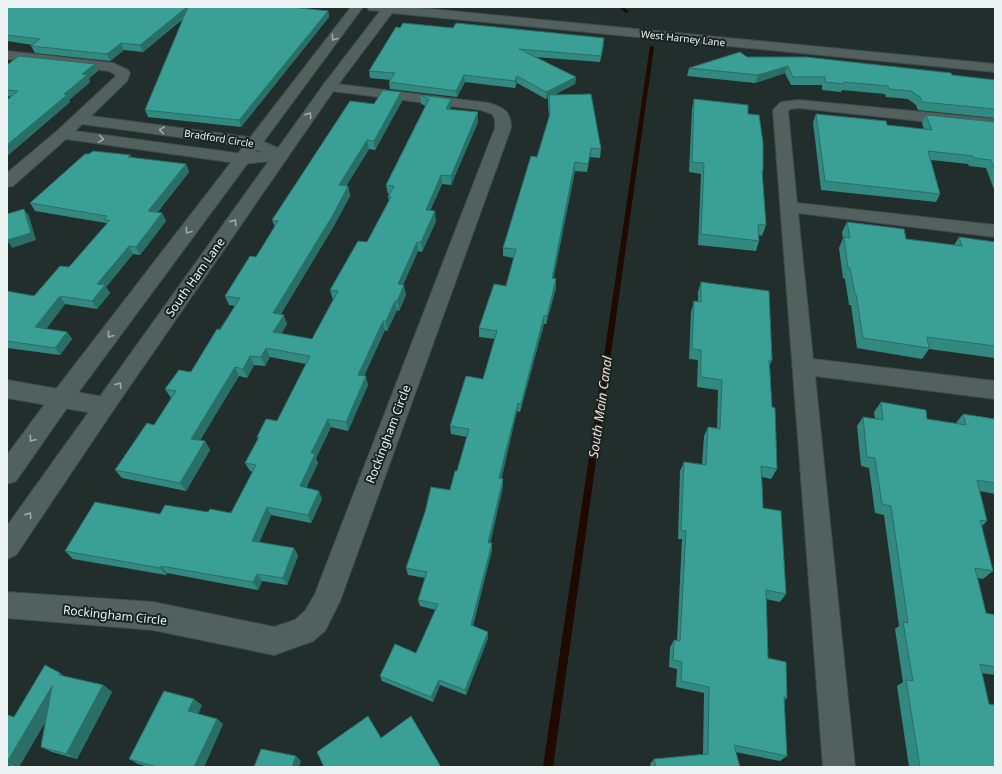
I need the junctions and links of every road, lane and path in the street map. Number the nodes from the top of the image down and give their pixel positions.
1 (357, 7) edge
2 (379, 8) edge
3 (7, 55) edge
4 (995, 68) edge
5 (329, 87) junction
6 (79, 119) junction
7 (995, 124) edge
8 (63, 134) junction
9 (255, 142) junction
10 (281, 155) junction
11 (243, 159) junction
12 (7, 182) edge
13 (789, 207) junction
14 (995, 231) edge
15 (803, 366) junction
16 (7, 389) edge
17 (995, 390) edge
18 (61, 399) junction
19 (104, 406) junction
20 (7, 474) edge
21 (7, 547) edge
22 (7, 605) edge
23 (840, 767) edge

1 -> 9 street
2 - 4 street, West Harney Lane
2 - 5 street, South Ham Lane
3 - 6 street
10 -> 5 street, South Ham Lane
5 - 22 street, Rockingham Circle
6 - 8 street
9 -> 6 street, Bradford Circle
7 - 13 street
8 -> 11 street, Bradford Circle
8 - 12 street
9 - 10 street, Bradford Circle
9 - 11 street
10 - 11 street, Bradford Circle
19 -> 10 street, South Ham Lane
11 -> 18 street
13 - 14 street
13 - 15 street
15 - 17 street
15 - 23 street
16 - 18 street
18 - 19 street
18 -> 20 street
21 -> 19 street, South Ham Lane

